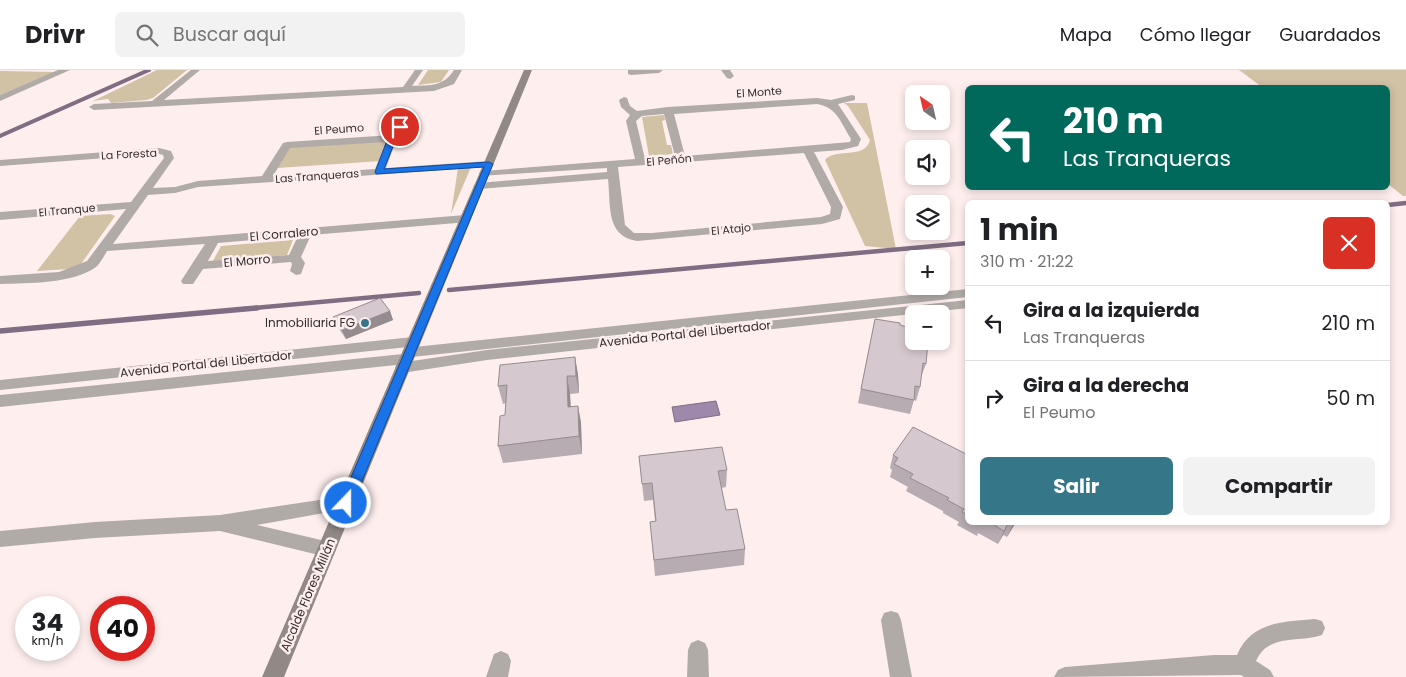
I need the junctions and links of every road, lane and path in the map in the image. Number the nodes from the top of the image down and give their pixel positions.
1 (66, 70) edge
2 (196, 70) edge
3 (419, 70) edge
4 (458, 70) edge
5 (528, 70) edge
6 (658, 70) edge
7 (631, 71) edge
8 (632, 82) dead end
9 (406, 89) junction
10 (0, 98) edge
11 (852, 98) dead end
12 (624, 100) dead end
13 (155, 103) junction
14 (831, 103) junction
15 (94, 107) dead end
16 (668, 110) junction
17 (635, 115) junction
18 (400, 127) dead end
19 (392, 138) junction
20 (808, 150) junction
21 (681, 159) junction
22 (641, 162) junction
23 (0, 163) edge
24 (612, 170) junction
25 (379, 172) junction
26 (484, 175) junction
27 (265, 180) junction
28 (145, 192) junction
29 (135, 205) junction
30 (0, 216) edge
31 (465, 219) junction
32 (306, 232) junction
33 (214, 239) junction
34 (104, 248) junction
35 (294, 258) junction
36 (199, 265) junction
37 (296, 271) dead end
38 (0, 280) edge
39 (188, 281) dead end
40 (965, 293) edge
41 (965, 304) edge
42 (407, 355) junction
43 (0, 385) edge
44 (0, 401) edge
45 (346, 503) junction
46 (220, 523) junction
47 (0, 539) edge
48 (327, 549) junction
49 (891, 620) dead end
50 (1315, 628) dead end
51 (698, 650) dead end
52 (1244, 665) junction
53 (273, 677) edge
54 (698, 677) edge
55 (901, 677) edge
56 (1065, 677) edge
57 (1263, 677) edge

1 - 10 street
2 - 13 street
3 - 9 street
4 - 9 street
5 - 26 street, Alcalde Flores Millán
6 - 7 street
7 - 8 street
9 - 13 street
11 - 14 street, El Monte
12 - 17 street
13 - 15 street
14 - 16 street, El Monte
14 - 20 street, El Peñón
16 - 17 street, El Monte
16 - 21 street
17 - 22 street
18 - 19 street
19 - 25 street
19 - 27 street, El Peumo
20 - 21 street, El Peñón
20 - 24 street, El Atajo
21 - 22 street, El Peñón
22 - 24 street, El Peñón
23 - 28 street, La Foresta
24 - 26 street, El Peñón
25 - 26 street, Las Tranqueras
25 - 27 street, Las Tranqueras
26 - 31 street, Alcalde Flores Millán
27 - 28 street, Las Tranqueras
28 - 29 street, La Foresta
29 - 30 street, El Tranque
29 - 34 street, La Foresta
31 - 32 street, El Corralero
31 - 42 street, Alcalde Flores Millán
32 - 33 street, El Corralero
32 - 35 street
33 - 34 street, El Corralero
33 - 36 street, El Morro
34 - 38 street, La Foresta
35 - 36 street, El Morro
35 - 37 street
36 - 39 street, El Morro
40 - 42 street, Avenida Portal del Libertador
41 - 42 street, Avenida Portal del Libertador
42 - 43 street, Avenida Portal del Libertador
42 - 44 street, Avenida Portal del Libertador
42 - 45 street, Alcalde Flores Millán
45 - 46 street
45 - 48 street, Alcalde Flores Millán
46 - 47 street
46 - 48 street
48 - 53 street, Alcalde Flores Millán
49 - 55 street
50 - 52 street
51 - 54 street
52 - 56 street
52 - 57 street

